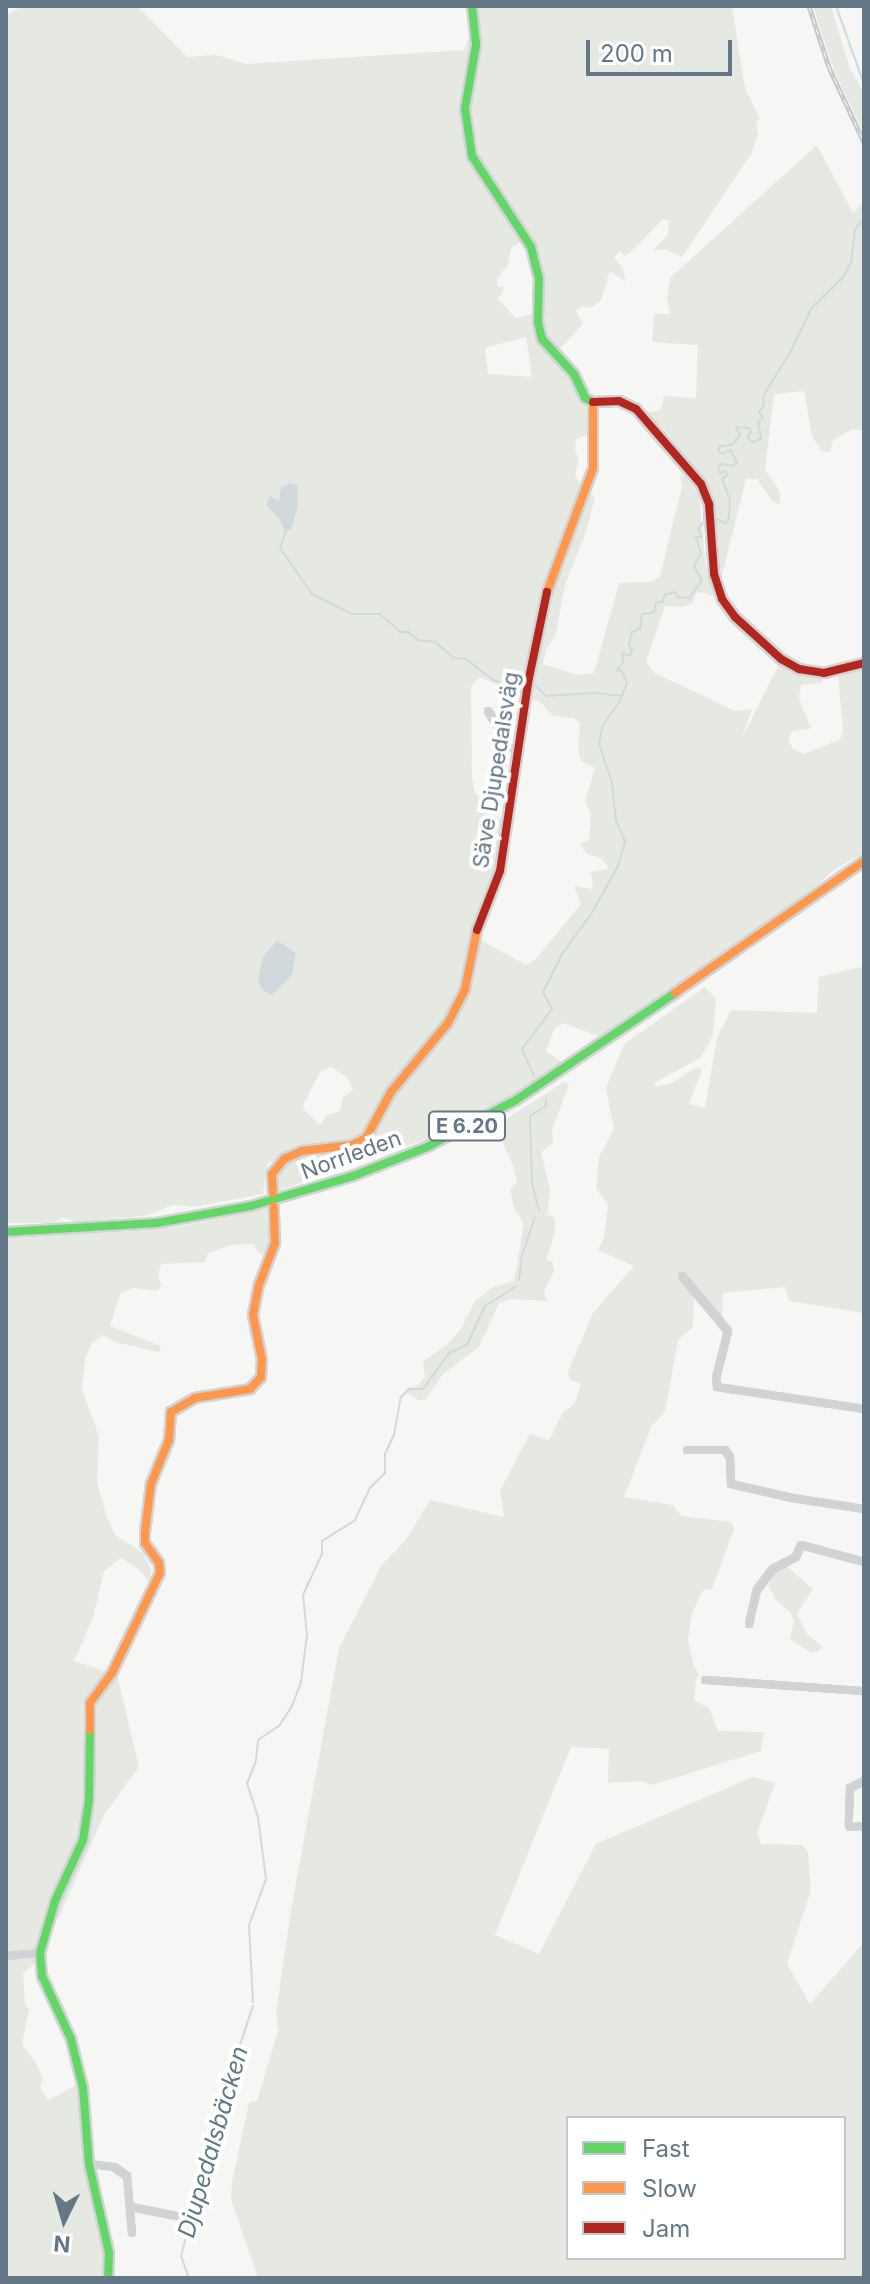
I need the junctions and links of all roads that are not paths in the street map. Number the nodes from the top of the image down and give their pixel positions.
1 (472, 6) edge
2 (593, 402) junction
3 (864, 663) edge
4 (488, 711) dead end
5 (505, 747) junction
6 (517, 749) junction
7 (501, 775) dead end
8 (864, 861) edge
9 (273, 1193) dead end
10 (274, 1206) dead end
11 (6, 1232) edge
12 (682, 1276) dead end
13 (864, 1409) edge
14 (687, 1450) dead end
15 (864, 1509) edge
16 (864, 1562) edge
17 (749, 1624) dead end
18 (705, 1680) dead end
19 (864, 1691) edge
20 (864, 1781) edge
21 (864, 1826) edge
22 (40, 1953) junction
23 (6, 1956) edge
24 (89, 2164) junction
25 (130, 2207) junction
26 (187, 2218) dead end
27 (132, 2233) dead end
28 (108, 2278) edge

1 - 2 main road
2 - 3 main road
2 - 6 main road, Säve Djupedalsväg
4 - 5 street
5 - 6 street
5 - 7 street
6 - 9 main road, Säve Djupedalsväg
8 - 11 main road, Norrleden / E 6.20
10 - 22 main road
12 - 13 street
14 - 15 street
16 - 17 street
18 - 19 street
20 - 21 street
22 - 23 street
22 - 24 main road
24 - 25 street
24 - 28 main road
25 - 26 street
25 - 27 street

